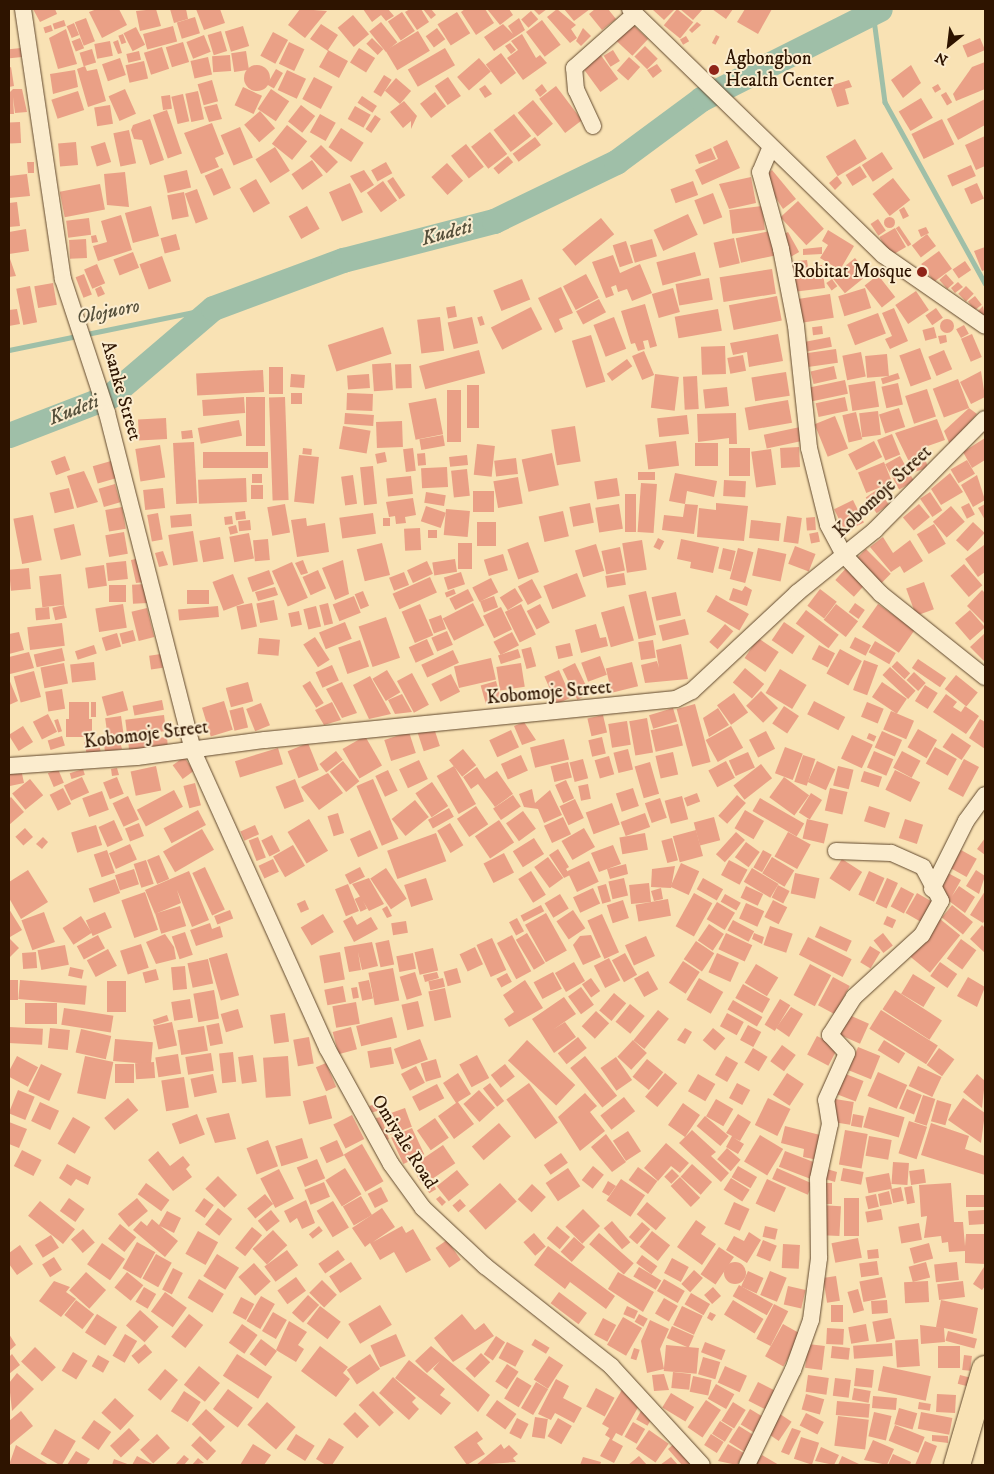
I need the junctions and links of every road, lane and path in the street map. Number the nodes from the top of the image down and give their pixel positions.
1 (23, 9) edge
2 (633, 11) edge
3 (593, 126) dead end
4 (770, 149) junction
5 (985, 326) edge
6 (985, 419) edge
7 (844, 555) junction
8 (985, 677) edge
9 (193, 751) junction
10 (9, 766) edge
11 (985, 795) edge
12 (836, 850) dead end
13 (932, 888) junction
14 (985, 1369) edge
15 (985, 1414) edge
16 (702, 1465) edge
17 (747, 1465) edge
18 (957, 1465) edge
19 (972, 1465) edge

1 - 9 street, Asanke Street
2 - 3 street
2 - 4 street
4 - 5 street
4 - 7 street
6 - 7 street, Kobomoje Street
7 - 8 street
7 - 9 street, Kobomoje Street
9 - 10 street, Kobomoje Street
9 - 16 street, Omiyale Road
11 - 13 street
12 - 13 street
13 - 17 street
14 - 18 highway
15 - 19 highway

